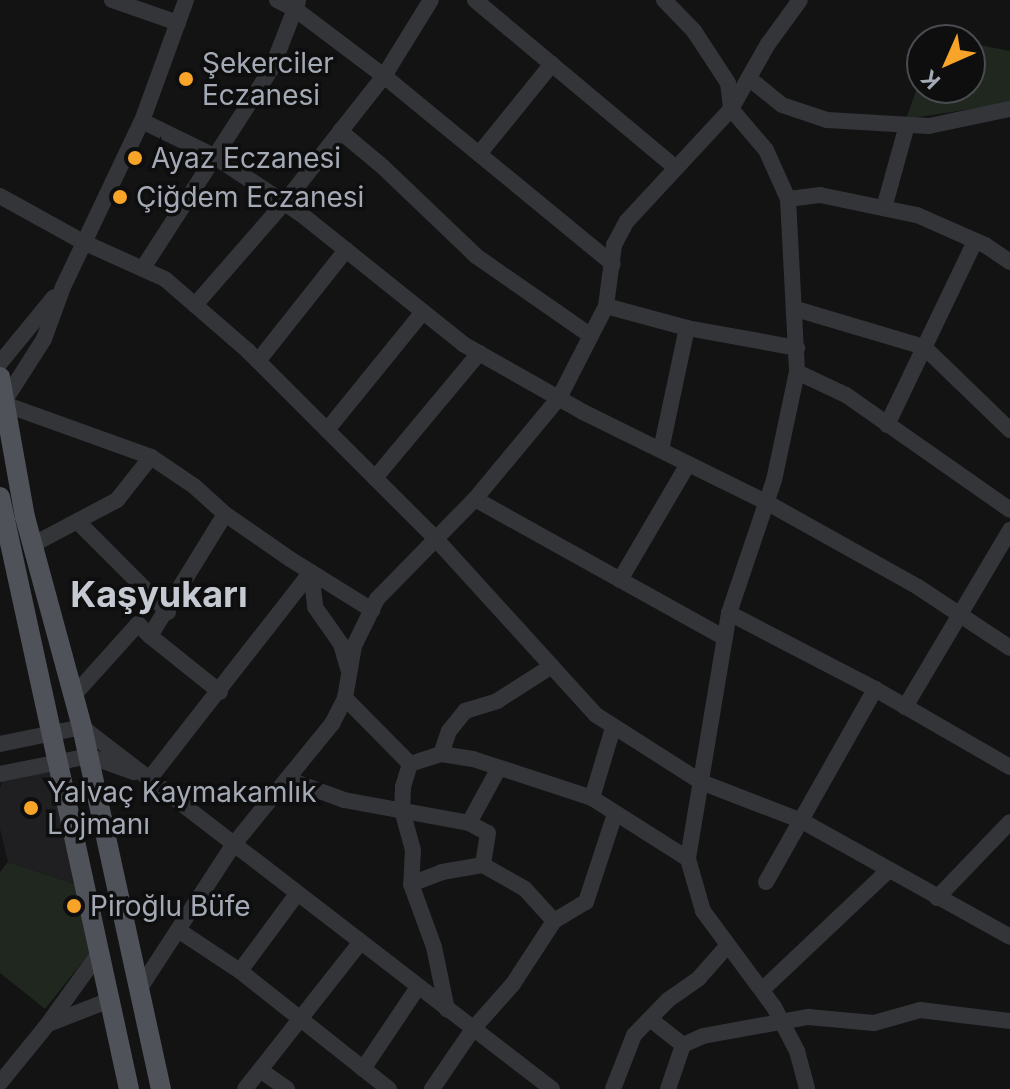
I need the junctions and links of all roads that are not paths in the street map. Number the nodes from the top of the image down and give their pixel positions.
1 (112, 0) edge
2 (186, 0) edge
3 (277, 0) edge
4 (431, 0) edge
5 (475, 0) edge
6 (664, 0) edge
7 (800, 0) edge
8 (297, 5) edge
9 (178, 23) junction
10 (552, 64) junction
11 (384, 76) junction
12 (750, 79) junction
13 (731, 109) junction
14 (1010, 109) edge
15 (142, 121) junction
16 (907, 125) junction
17 (340, 131) junction
18 (479, 154) junction
19 (214, 156) junction
20 (676, 168) junction
21 (0, 196) edge
22 (788, 199) junction
23 (284, 203) junction
24 (884, 208) junction
25 (975, 241) junction
26 (83, 242) junction
27 (346, 250) junction
28 (1010, 262) edge
29 (613, 264) junction
30 (143, 268) junction
31 (63, 287) junction
32 (195, 305) junction
33 (606, 306) junction
34 (796, 309) junction
35 (423, 312) junction
36 (687, 328) junction
37 (591, 336) junction
38 (924, 347) junction
39 (797, 348) junction
40 (479, 353) junction
41 (258, 361) junction
42 (0, 363) edge
43 (797, 372) junction
44 (0, 377) edge
45 (559, 398) junction
46 (2, 406) edge
47 (887, 425) junction
48 (327, 430) junction
49 (1010, 430) edge
50 (661, 450) junction
51 (151, 457) junction
52 (688, 464) junction
53 (375, 478) junction
54 (0, 497) edge
55 (475, 499) junction
56 (766, 502) junction
57 (1010, 510) edge
58 (225, 514) junction
59 (79, 523) junction
60 (1010, 530) edge
61 (435, 538) junction
62 (32, 545) junction
63 (311, 572) junction
64 (620, 580) junction
65 (372, 610) junction
66 (168, 612) junction
67 (729, 613) junction
68 (961, 616) junction
69 (150, 636) junction
70 (725, 638) junction
71 (1010, 648) edge
72 (552, 666) junction
73 (349, 673) junction
74 (875, 689) junction
75 (220, 692) junction
76 (74, 695) junction
77 (345, 698) junction
78 (905, 707) junction
79 (82, 727) junction
80 (613, 728) junction
81 (51, 734) junction
82 (0, 744) edge
83 (441, 754) junction
84 (89, 756) junction
85 (57, 763) junction
86 (410, 764) junction
87 (1010, 767) edge
88 (499, 768) junction
89 (0, 774) edge
90 (150, 778) junction
91 (287, 779) junction
92 (701, 782) junction
93 (592, 798) junction
94 (402, 810) junction
95 (615, 814) junction
96 (802, 821) junction
97 (1010, 822) edge
98 (469, 823) junction
99 (234, 844) junction
100 (688, 859) junction
101 (483, 865) junction
102 (888, 871) junction
103 (766, 882) dead end
104 (411, 884) junction
105 (297, 894) junction
106 (937, 898) junction
107 (554, 921) junction
108 (178, 930) junction
109 (1010, 937) edge
110 (360, 943) junction
111 (728, 945) junction
112 (99, 953) junction
113 (240, 971) junction
114 (418, 987) junction
115 (140, 988) junction
116 (762, 990) junction
117 (110, 1000) junction
118 (447, 1010) junction
119 (650, 1019) junction
120 (299, 1021) junction
121 (1010, 1021) edge
122 (48, 1024) junction
123 (783, 1024) junction
124 (473, 1029) junction
125 (683, 1045) junction
126 (363, 1069) junction
127 (260, 1070) junction
128 (0, 1083) edge
129 (164, 1086) edge
130 (543, 1086) edge
131 (129, 1089) edge
132 (245, 1089) edge
133 (287, 1089) edge
134 (389, 1089) edge
135 (432, 1089) edge
136 (613, 1089) edge
137 (668, 1089) edge
138 (807, 1089) edge

1 - 9 street
2 - 9 street
3 - 8 street
4 - 11 street
5 - 10 street
6 - 13 street
7 - 12 street
8 - 11 street
8 - 19 street
9 - 15 street
10 - 18 street
10 - 20 street
11 - 17 street
11 - 18 street
12 - 13 street
12 - 16 street
13 - 20 street
13 - 22 street
14 - 16 street
15 - 19 street
15 - 26 street
16 - 24 street
17 - 23 street
17 - 37 street
18 - 29 street
19 - 23 street
19 - 30 street
20 - 29 street
21 - 26 street
22 - 24 street
22 - 34 street
23 - 27 street
23 - 32 street
24 - 25 street
25 - 28 street
25 - 38 street
26 - 30 street
26 - 31 street
27 - 35 street
27 - 41 street
29 - 33 street
30 - 32 street
31 - 42 street
31 - 46 street
32 - 41 street
33 - 36 street
33 - 37 street
34 - 38 street
34 - 39 street
35 - 40 street
35 - 48 street
36 - 39 street
36 - 50 street
37 - 45 street
38 - 47 street
38 - 49 street
39 - 43 street
40 - 45 street
40 - 53 street
41 - 48 street
43 - 47 street
43 - 56 street
44 - 46 main road
45 - 50 street
45 - 55 street
46 - 51 street
46 - 62 main road
47 - 57 street
48 - 53 street
50 - 52 street
51 - 58 street
51 - 59 street
52 - 56 street
52 - 64 street
53 - 61 street
54 - 81 main road
55 - 61 street
55 - 64 street
56 - 67 street
56 - 68 street
58 - 63 street
58 - 66 street
59 - 62 street
59 - 66 street
60 - 68 street
61 - 65 street
61 - 72 street
62 - 76 main road
63 - 65 street
63 - 73 street
63 - 75 street
64 - 70 street
65 - 73 street
66 - 69 street
67 - 70 street
67 - 74 street
68 - 71 street
68 - 78 street
69 - 75 street
69 - 76 street
70 - 92 street
72 - 80 street
72 - 83 street
73 - 77 street
74 - 78 street
74 - 96 street
75 - 90 street
76 - 79 main road
77 - 86 street
77 - 91 street
78 - 87 street
79 - 81 street
79 - 84 main road
79 - 90 street
80 - 92 street
80 - 93 street
81 - 82 street
81 - 85 main road
83 - 86 street
83 - 88 street
84 - 85 street
84 - 90 street
84 - 115 main road
85 - 89 street
85 - 112 main road
86 - 94 street
88 - 93 street
88 - 98 street
90 - 99 street
91 - 94 street
91 - 99 street
92 - 96 street
92 - 100 street
93 - 95 street
94 - 98 street
94 - 104 street
95 - 100 street
95 - 107 street
96 - 102 street
96 - 103 street
97 - 106 street
98 - 101 street
99 - 105 street
99 - 108 street
100 - 111 street
101 - 104 street
101 - 107 street
102 - 106 street
102 - 116 street
104 - 118 street
105 - 110 street
105 - 113 street
106 - 109 street
107 - 124 street
108 - 113 street
108 - 115 street
110 - 114 street
110 - 120 street
111 - 116 street
111 - 119 street
112 - 117 main road
112 - 122 street
113 - 120 street
114 - 118 street
114 - 126 street
115 - 129 main road
116 - 123 street
117 - 122 street
117 - 131 main road
118 - 124 street
119 - 125 street
119 - 136 street
120 - 126 street
120 - 127 street
121 - 123 street
122 - 128 street
123 - 125 street
123 - 138 street
124 - 130 street
124 - 135 street
125 - 137 street
126 - 134 street
127 - 132 street
127 - 133 street

